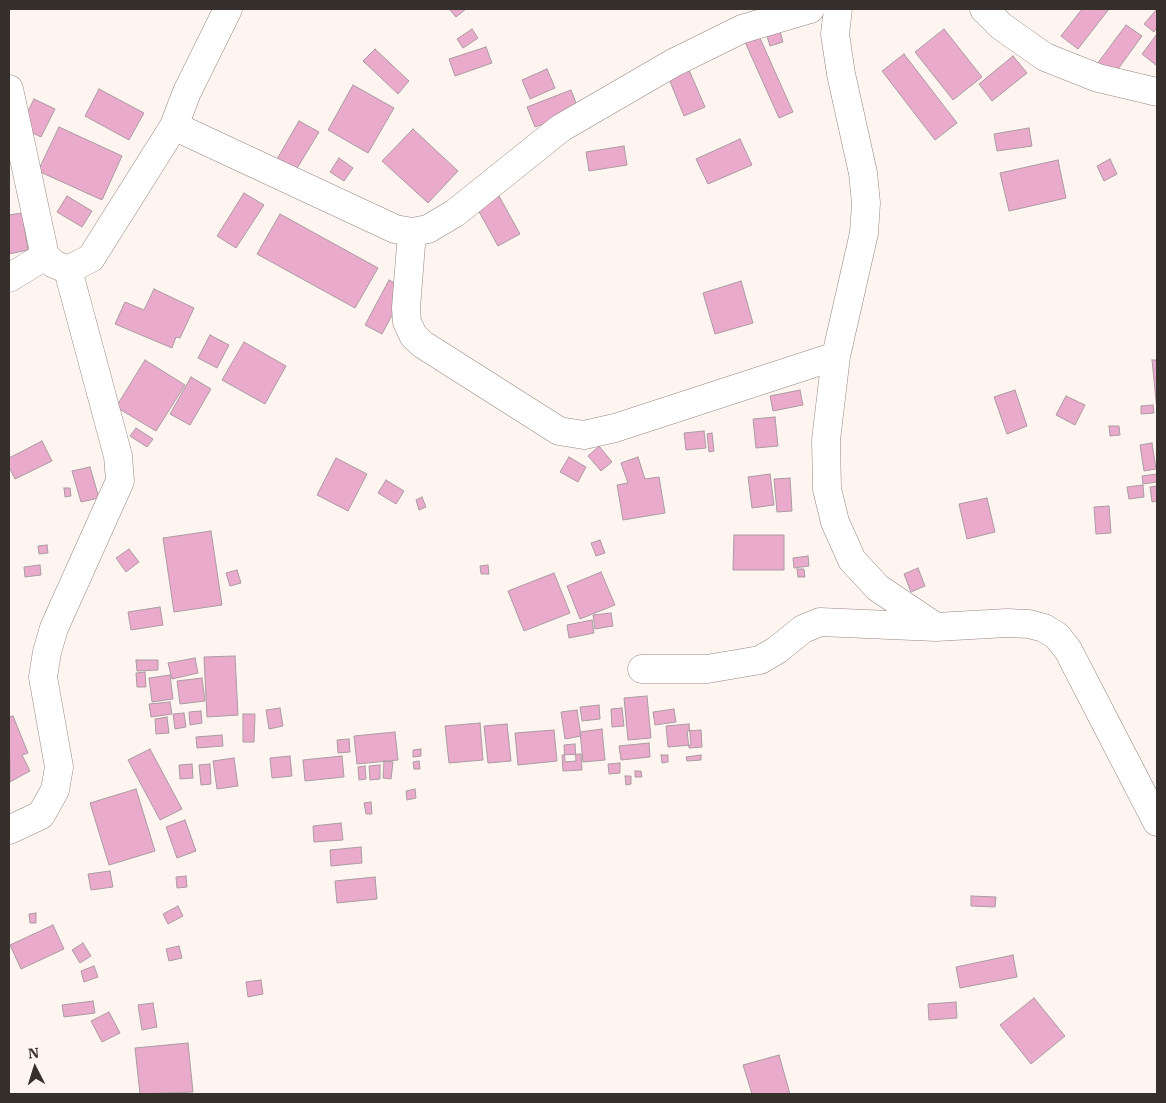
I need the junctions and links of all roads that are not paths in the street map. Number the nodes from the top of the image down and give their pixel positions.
1 (228, 9) edge
2 (810, 9) edge
3 (838, 9) edge
4 (984, 9) edge
5 (9, 89) edge
6 (1157, 92) edge
7 (174, 126) junction
8 (412, 232) junction
9 (57, 263) junction
10 (9, 278) edge
11 (836, 356) junction
12 (936, 626) junction
13 (642, 669) dead end
14 (1157, 822) edge
15 (9, 830) edge

1 - 7 street
2 - 8 street
3 - 11 street
4 - 6 street
5 - 9 street
7 - 8 street
7 - 9 street
8 - 11 street
9 - 10 street
9 - 15 street
11 - 12 street
12 - 13 street
12 - 14 street

